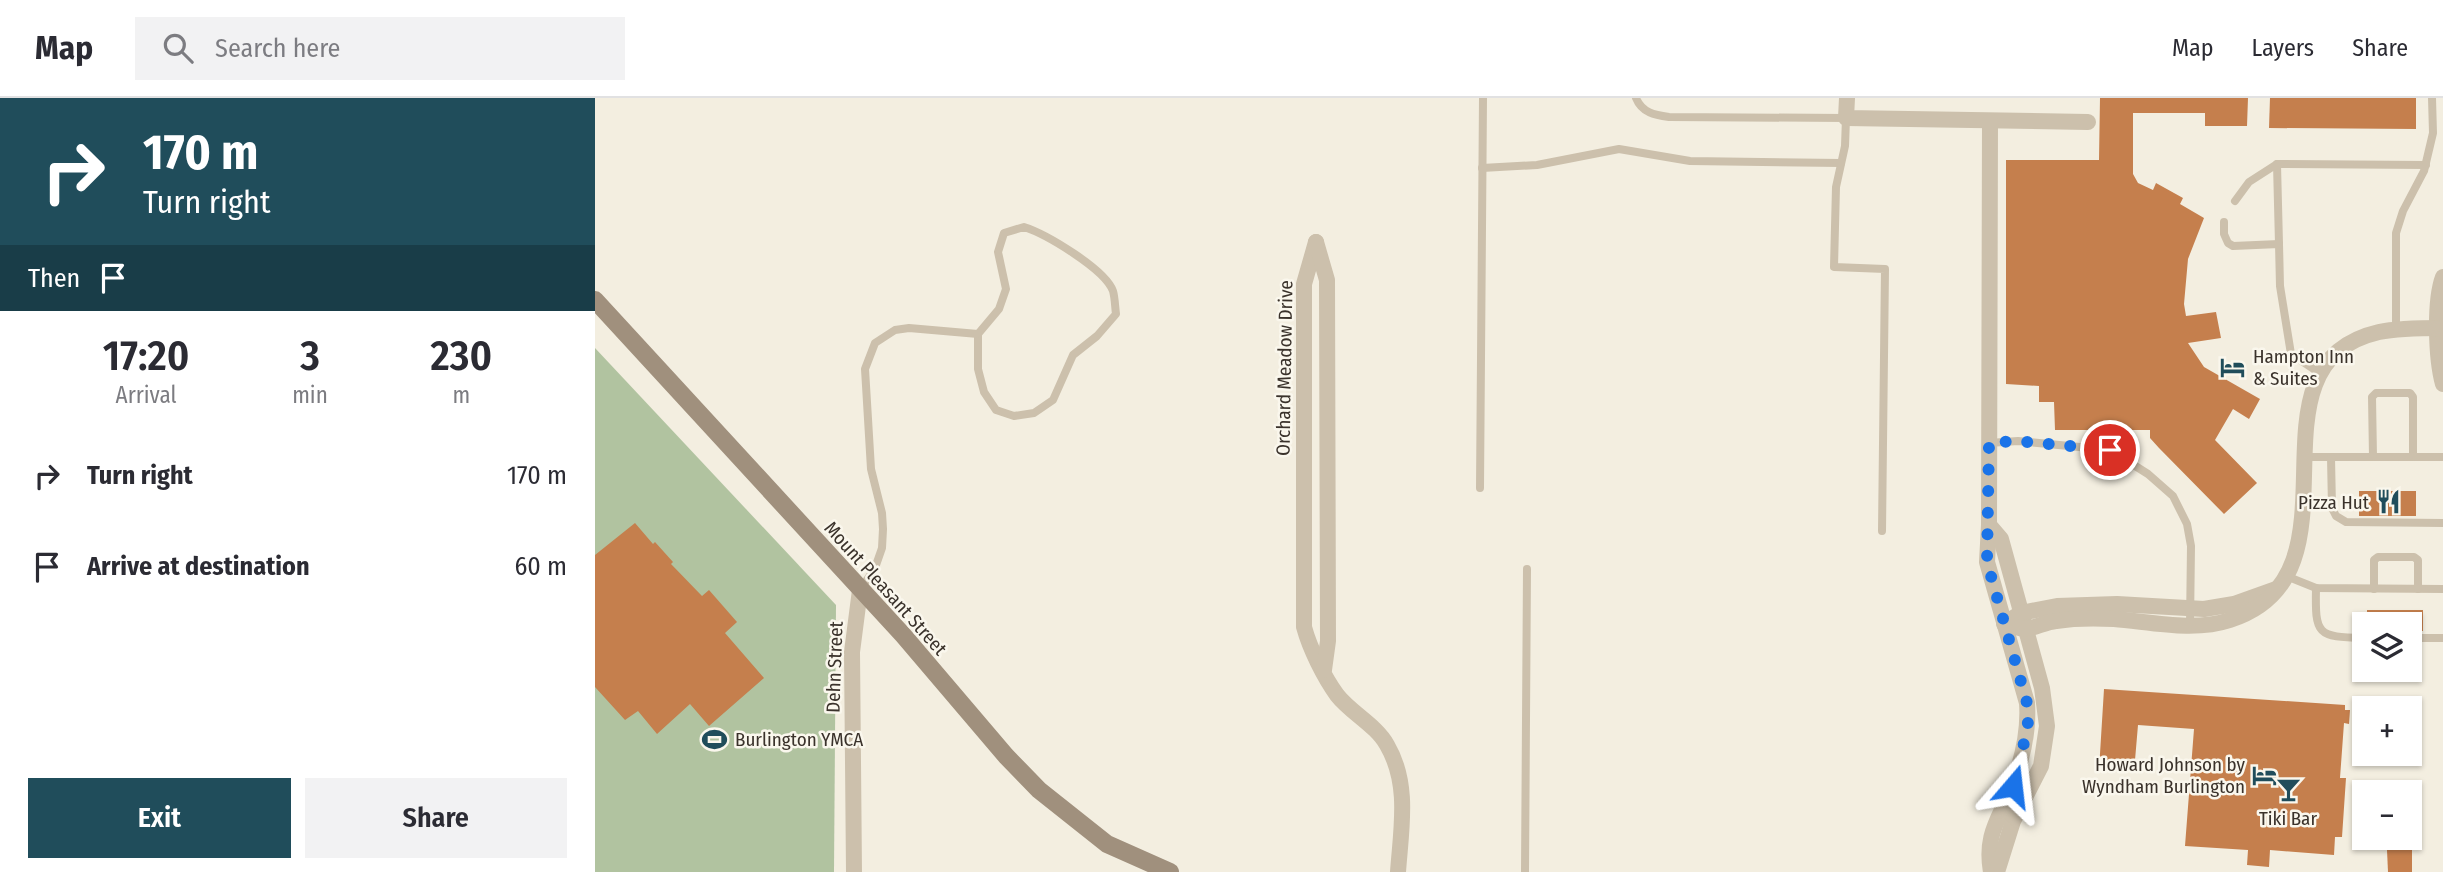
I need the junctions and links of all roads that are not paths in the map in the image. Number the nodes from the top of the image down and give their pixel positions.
1 (1483, 98) edge
2 (1636, 98) edge
3 (1847, 98) edge
4 (2433, 98) edge
5 (1846, 118) junction
6 (1990, 121) junction
7 (2088, 122) dead end
8 (1841, 163) junction
9 (2277, 164) junction
10 (2426, 164) junction
11 (1482, 168) junction
12 (2235, 201) dead end
13 (2224, 222) dead end
14 (2279, 244) junction
15 (2443, 277) edge
16 (595, 300) edge
17 (2441, 328) edge
18 (2396, 331) junction
19 (978, 334) junction
20 (2321, 374) junction
21 (2443, 384) edge
22 (1989, 443) junction
23 (2303, 457) junction
24 (2331, 457) junction
25 (2373, 457) junction
26 (2413, 457) junction
27 (2443, 457) edge
28 (1479, 488) dead end
29 (2443, 523) edge
30 (1989, 525) junction
31 (1882, 531) dead end
32 (1527, 569) dead end
33 (2284, 582) junction
34 (2316, 588) junction
35 (2374, 589) junction
36 (2418, 589) junction
37 (2443, 589) edge
38 (860, 590) junction
39 (2190, 608) junction
40 (2023, 621) junction
41 (2004, 624) junction
42 (2190, 625) junction
43 (2352, 638) edge
44 (2422, 638) edge
45 (2443, 638) edge
46 (1324, 670) junction
47 (854, 872) edge
48 (1170, 872) edge
49 (1398, 872) edge
50 (1525, 872) edge
51 (1991, 872) edge
52 (1997, 872) edge

1 - 11 lane
2 - 5 lane
3 - 5 street
4 - 10 lane
5 - 6 street
5 - 8 lane
6 - 7 street
6 - 22 street
8 - 11 lane
8 - 31 lane
9 - 10 lane
9 - 12 lane
9 - 14 lane
10 - 18 lane
11 - 28 lane
13 - 14 lane
14 - 20 lane
15 - 17 street
16 - 38 main road, Mount Pleasant Street
17 - 18 street
17 - 21 street
18 - 20 street
19 - 19 lane
19 - 38 lane
20 - 23 street
22 - 30 street
22 - 39 lane
23 - 24 lane
23 - 33 street
24 - 25 lane
24 - 29 lane
25 - 26 lane
25 - 26 lane
26 - 27 lane
30 - 40 street
30 - 41 street
32 - 50 lane
33 - 34 lane
33 - 39 street
33 - 42 street
34 - 35 lane
34 - 43 lane
35 - 36 lane
35 - 36 lane
36 - 37 lane
38 - 47 street, Dehn Street
38 - 48 main road, Mount Pleasant Street
39 - 40 street
39 - 42 lane
40 - 41 street
40 - 42 street
40 - 52 street
41 - 51 street
44 - 45 lane
46 - 46 street, Orchard Meadow Drive
46 - 49 street, Orchard Meadow Drive

